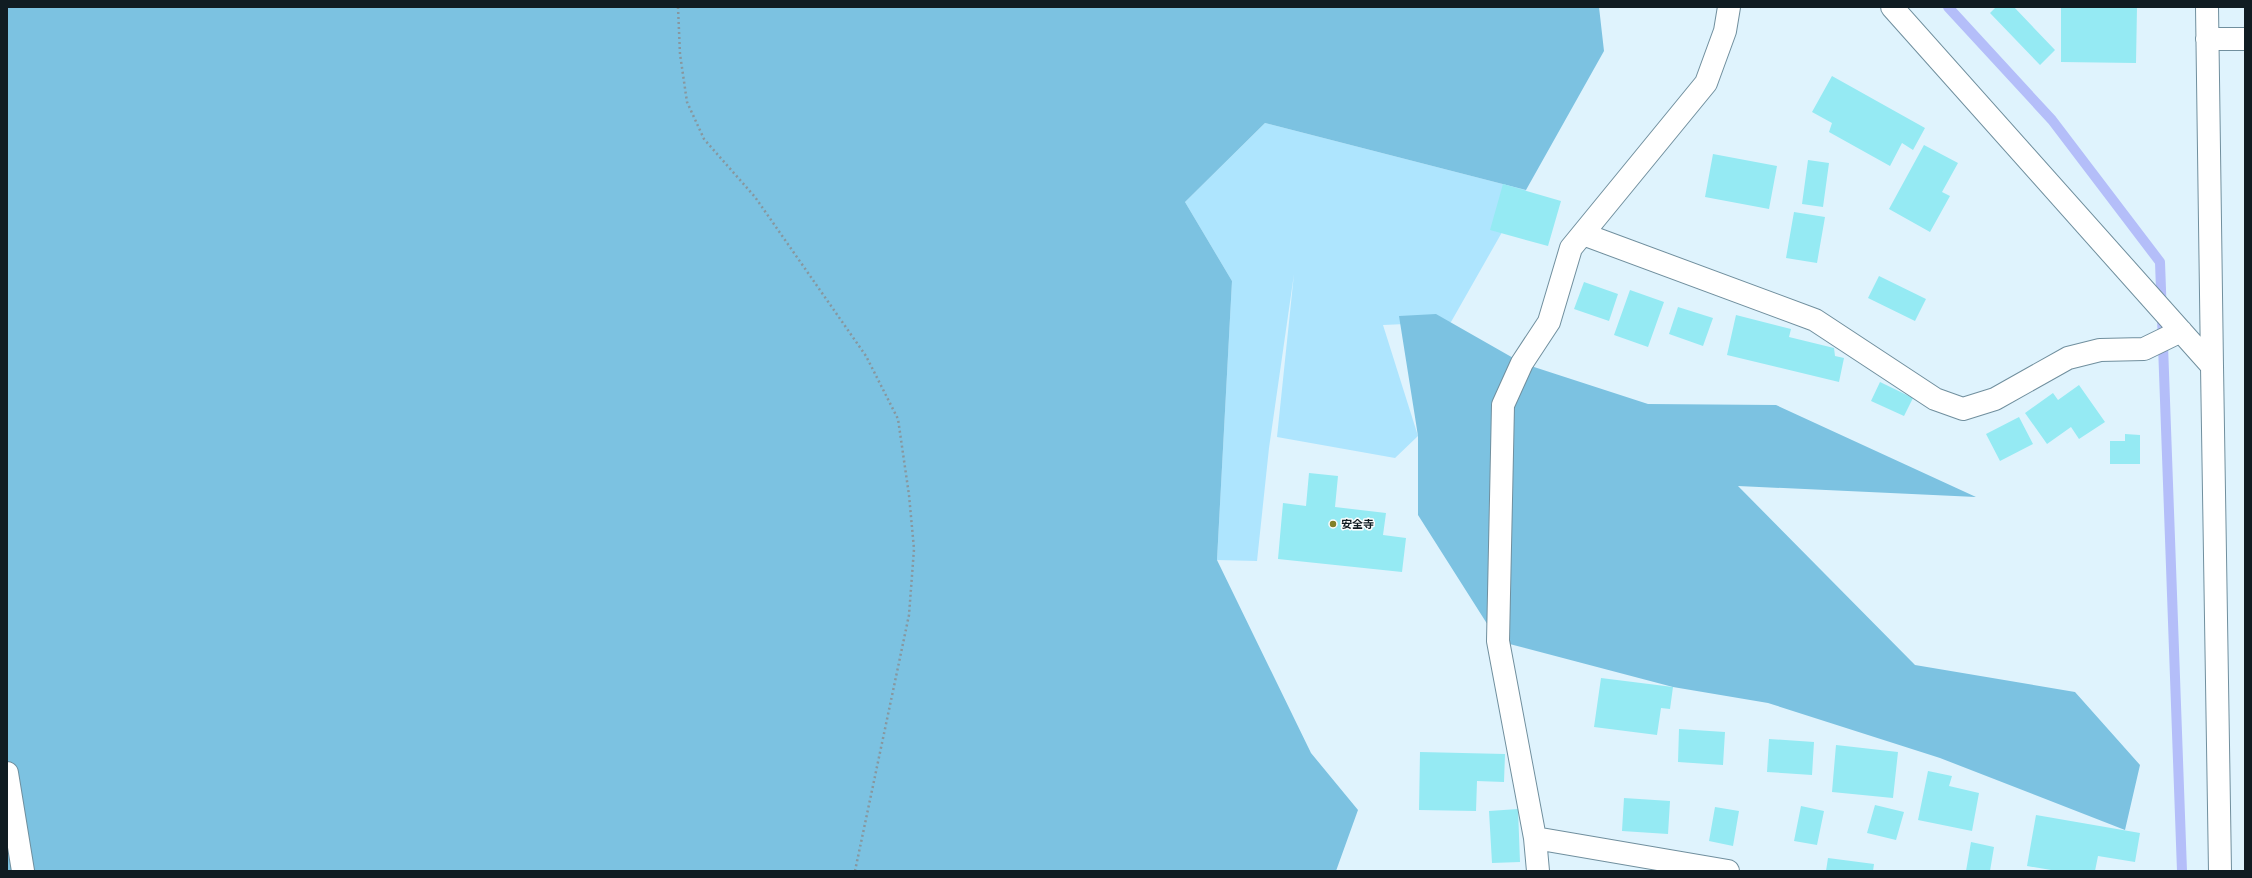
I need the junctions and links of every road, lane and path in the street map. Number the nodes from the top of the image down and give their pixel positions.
1 (678, 7) edge
2 (1729, 7) edge
3 (1892, 7) edge
4 (2206, 7) edge
5 (2207, 39) junction
6 (2245, 39) edge
7 (1583, 234) junction
8 (2181, 331) junction
9 (2212, 366) junction
10 (7, 774) edge
11 (1534, 838) junction
12 (23, 871) edge
13 (855, 871) edge
14 (1538, 871) edge
15 (1728, 871) edge
16 (2220, 871) edge

1 - 13 path
2 - 7 street
3 - 8 street
4 - 5 street
5 - 6 street
5 - 9 street
7 - 8 street
7 - 11 street
8 - 9 street
9 - 16 street
10 - 12 street
11 - 14 street
11 - 15 street

